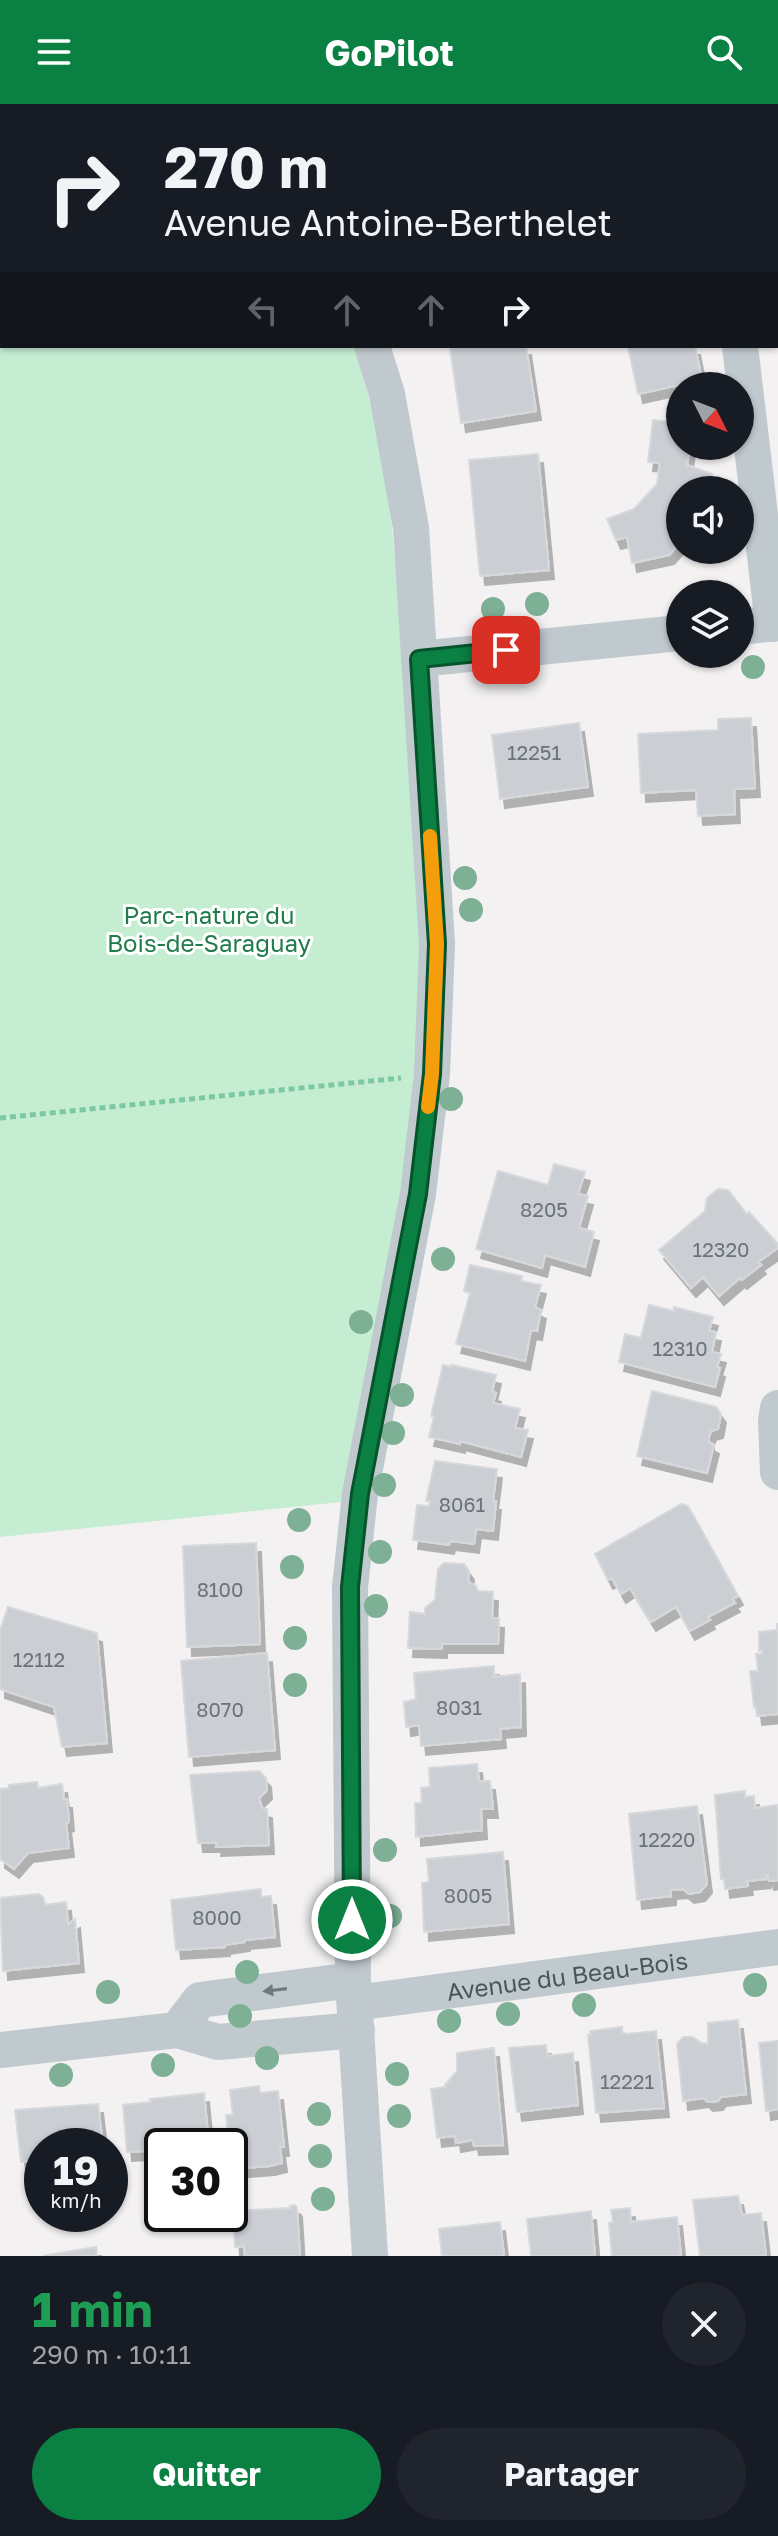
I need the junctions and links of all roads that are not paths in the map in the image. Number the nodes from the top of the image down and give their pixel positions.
1 (373, 348) edge
2 (740, 348) edge
3 (764, 624) edge
4 (666, 634) edge
5 (419, 659) junction
6 (778, 1408) edge
7 (778, 1472) edge
8 (778, 1947) edge
9 (355, 2005) junction
10 (177, 2030) junction
11 (0, 2050) edge
12 (370, 2256) edge

1 - 5 street
2 - 3 street
4 - 5 street
5 - 9 street
6 - 7 street
8 - 9 street, Avenue du Beau-Bois
9 - 10 street, Avenue du Beau-Bois
9 -> 10 street, Avenue du Beau-Bois
9 - 12 street
10 - 11 street, Avenue du Beau-Bois

